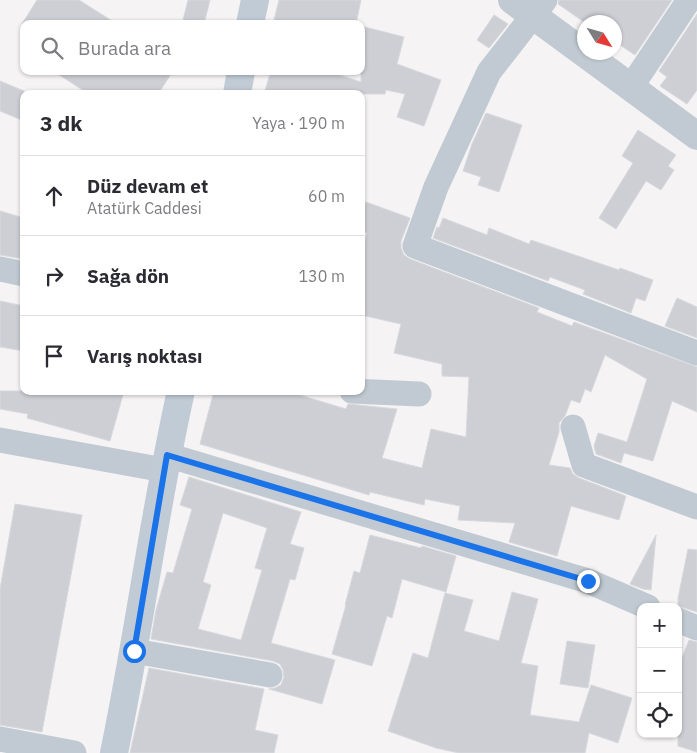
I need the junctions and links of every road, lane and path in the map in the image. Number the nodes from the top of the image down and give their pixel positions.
1 (255, 0) edge
2 (689, 0) edge
3 (530, 5) edge
4 (251, 20) edge
5 (240, 75) edge
6 (631, 87) junction
7 (238, 90) edge
8 (697, 136) edge
9 (0, 269) edge
10 (20, 273) edge
11 (697, 353) edge
12 (365, 392) edge
13 (419, 394) dead end
14 (179, 395) edge
15 (573, 427) dead end
16 (0, 440) edge
17 (165, 463) junction
18 (697, 507) edge
19 (639, 603) edge
20 (682, 622) edge
21 (697, 628) edge
22 (134, 651) junction
23 (270, 675) dead end
24 (0, 739) edge
25 (74, 753) edge
26 (114, 753) edge

1 - 4 main road
2 - 6 street
3 - 6 street
3 - 11 street
5 - 7 main road
6 - 8 street
9 - 10 street
12 - 13 street
14 - 17 main road
15 - 18 street
16 - 17 street
17 - 19 street
17 - 22 main road
20 - 21 street
22 - 23 street
22 - 26 main road
24 - 25 street

